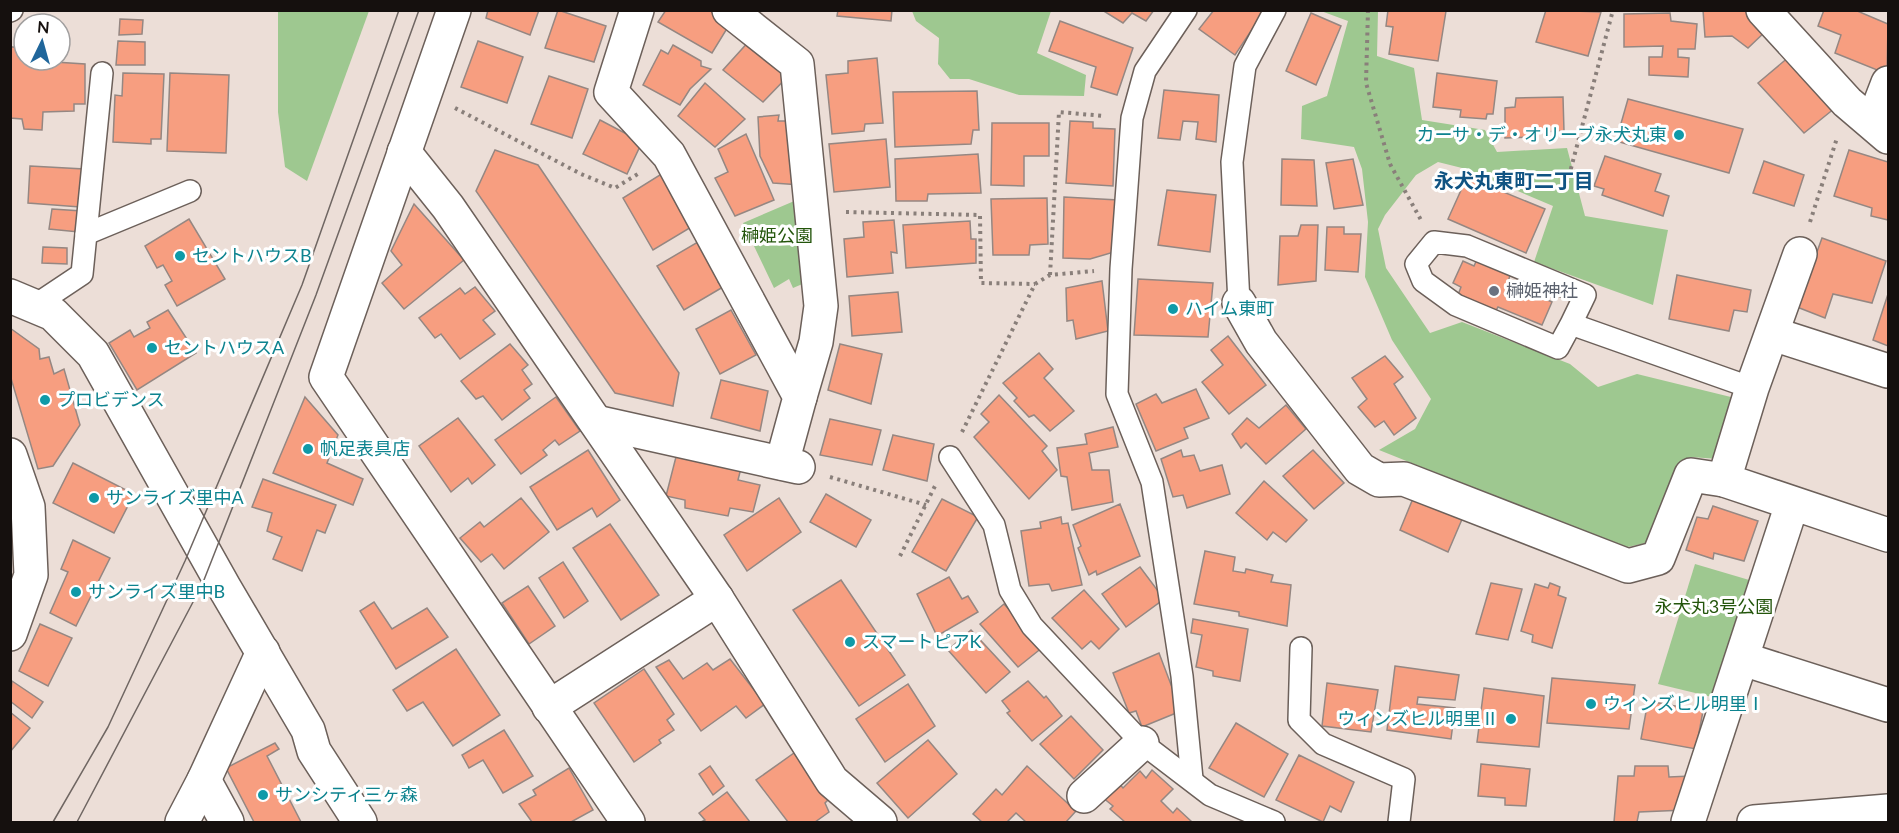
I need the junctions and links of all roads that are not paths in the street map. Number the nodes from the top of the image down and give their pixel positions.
1 (454, 10) edge
2 (637, 10) edge
3 (729, 10) edge
4 (1186, 10) edge
5 (1275, 10) edge
6 (1763, 10) edge
7 (102, 73) dead end
8 (1888, 82) edge
9 (1881, 130) edge
10 (404, 152) junction
11 (190, 190) dead end
12 (86, 234) junction
13 (1800, 254) dead end
14 (22, 301) edge
15 (1239, 303) joint
16 (1571, 324) junction
17 (1773, 334) junction
18 (1888, 371) edge
19 (1752, 388) junction
20 (800, 397) junction
21 (596, 422) junction
22 (10, 455) edge
23 (950, 457) road end
24 (1724, 480) junction
25 (1792, 504) junction
26 (1888, 535) edge
27 (717, 599) junction
28 (10, 634) edge
29 (1301, 648) dead end
30 (263, 652) junction
31 (1743, 659) junction
32 (1888, 705) edge
33 (549, 707) junction
34 (1142, 742) junction
35 (1192, 779) junction
36 (204, 780) junction
37 (1084, 796) dead end
38 (1888, 811) edge
39 (182, 822) edge
40 (227, 822) edge
41 (360, 822) edge
42 (628, 822) edge
43 (880, 822) edge
44 (1274, 822) edge
45 (1399, 822) edge
46 (1688, 822) edge
47 (1754, 822) edge

1 - 10 street
2 - 20 street
3 - 20 street
4 - 35 lane
5 - 15 lane
6 - 9 street
7 - 12 lane
8 - 9 street
10 - 21 street
10 - 33 street
11 - 12 lane
12 - 14 lane
13 - 17 street
14 - 30 street
15 - 24 street
16 - 16 lane
16 - 19 lane
17 - 18 street
17 - 19 street
19 - 24 street
20 - 21 street
21 - 27 street
22 - 28 street
23 - 34 lane
24 - 25 street
25 - 26 street
25 - 31 street
27 - 33 street
27 - 43 street
29 - 45 lane
30 - 36 street
30 - 41 street
31 - 32 street
31 - 46 street
33 - 42 street
34 - 35 lane
34 - 37 street
35 - 44 lane
36 - 39 street
36 - 40 street
38 - 47 street

